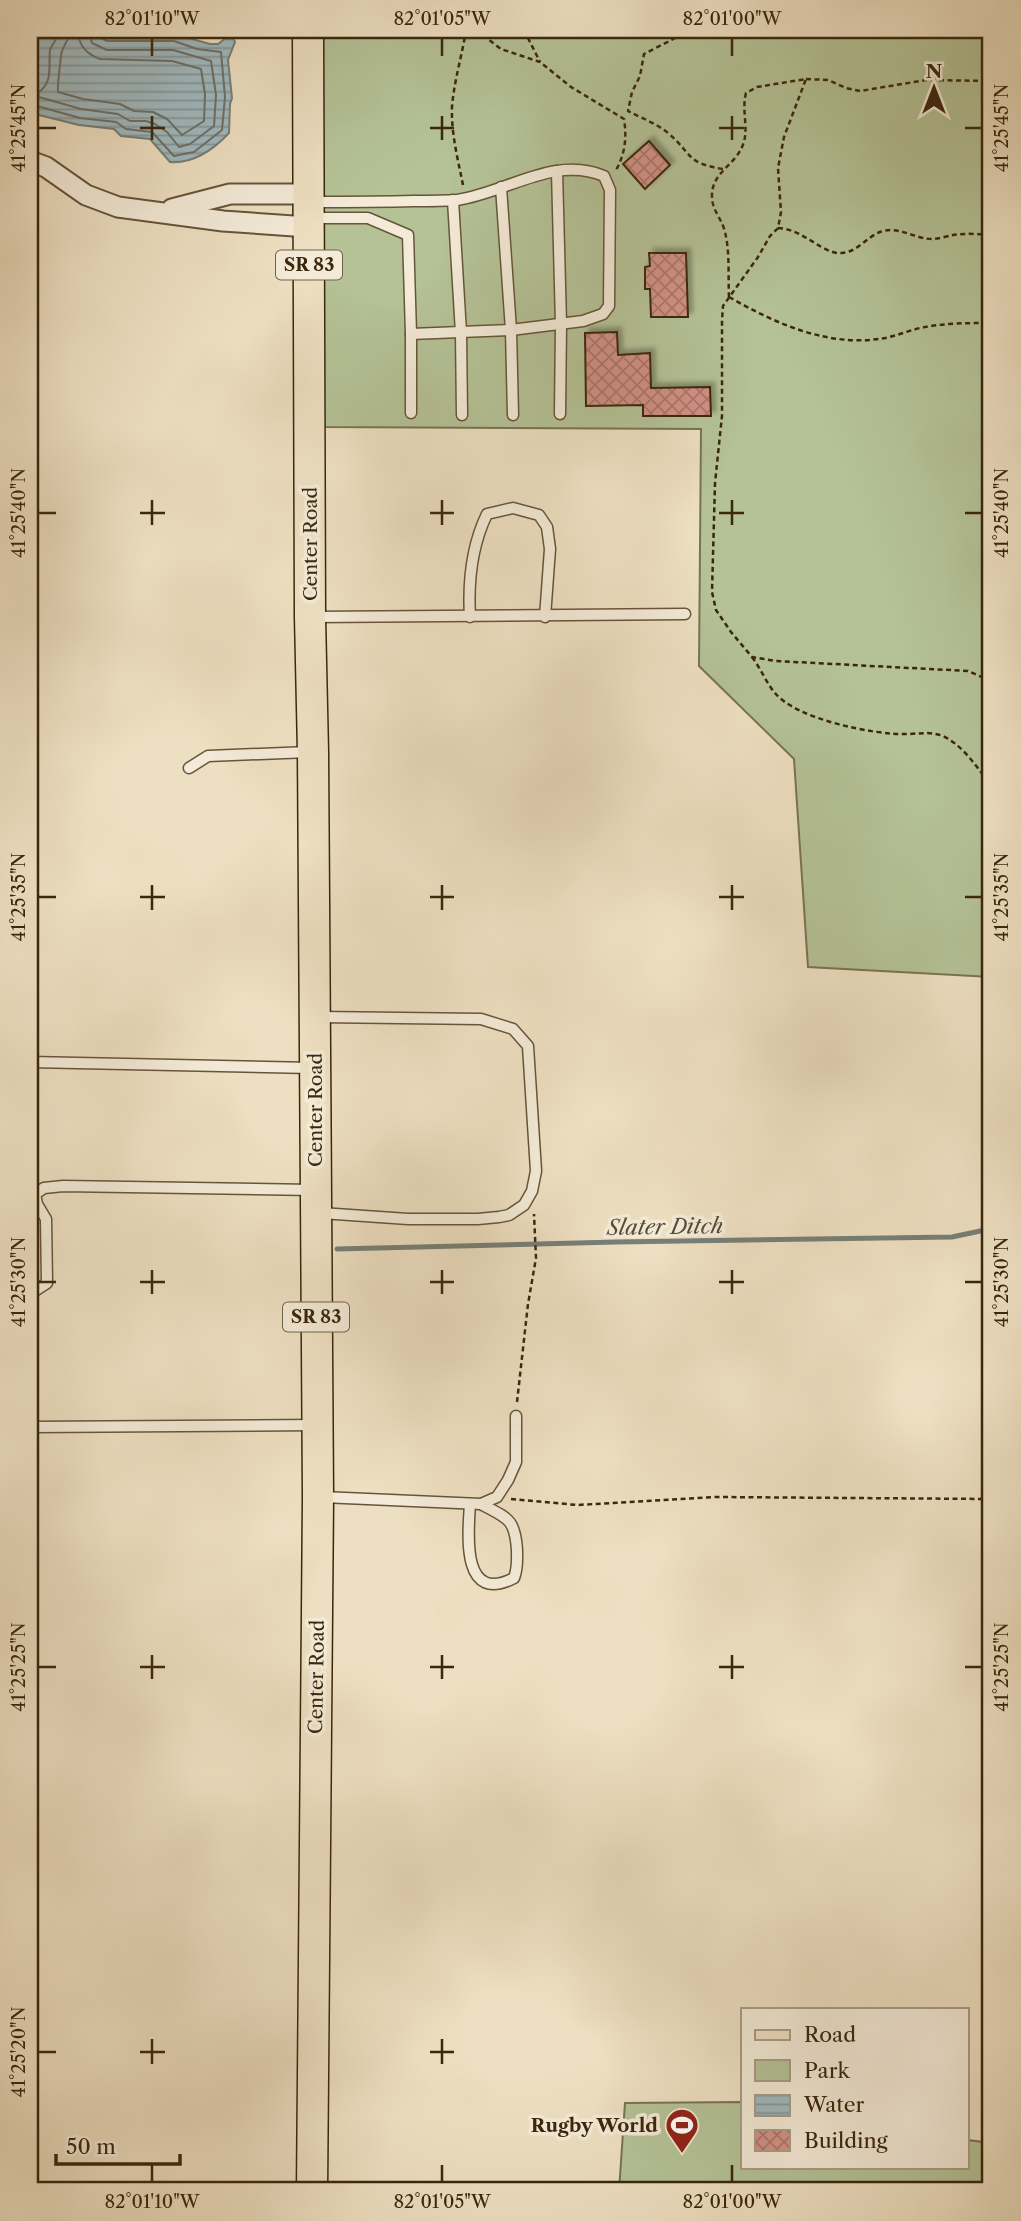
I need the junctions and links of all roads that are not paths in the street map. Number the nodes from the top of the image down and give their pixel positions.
1 (308, 30) edge
2 (30, 161) edge
3 (557, 171) junction
4 (501, 187) junction
5 (453, 200) junction
6 (308, 210) junction
7 (164, 212) junction
8 (561, 324) junction
9 (511, 330) junction
10 (461, 332) junction
11 (411, 334) junction
12 (411, 414) dead end
13 (560, 414) dead end
14 (462, 415) dead end
15 (513, 415) dead end
16 (685, 614) dead end
17 (310, 617) junction
18 (470, 617) junction
19 (545, 617) junction
20 (313, 752) junction
21 (189, 768) dead end
22 (315, 1017) junction
23 (30, 1062) edge
24 (315, 1068) junction
25 (316, 1201) junction
26 (30, 1294) edge
27 (516, 1416) road end
28 (317, 1425) junction
29 (30, 1426) edge
30 (318, 1497) junction
31 (475, 1504) junction
32 (312, 2191) edge

1 - 6 main road, Center Road / SR 83
2 - 7 street
3 - 4 lane
3 - 8 lane
3 - 8 lane
4 - 5 lane
4 - 9 lane
5 - 6 lane
5 - 10 lane
6 - 7 street
6 - 7 street
6 - 11 lane
6 - 17 main road, Center Road / SR 83
8 - 9 lane
8 - 13 lane
9 - 10 lane
9 - 15 lane
10 - 11 lane
10 - 14 lane
11 - 12 lane
16 - 19 lane
17 - 18 lane
17 - 20 main road, Center Road / SR 83
18 - 19 lane
18 - 19 lane
20 - 21 lane
20 - 22 main road, Center Road / SR 83
22 - 24 main road, Center Road / SR 83
22 - 25 lane
23 - 24 lane
24 - 25 main road, Center Road / SR 83
25 - 26 lane
25 - 28 main road, Center Road / SR 83
27 - 31 lane
28 - 29 lane
28 - 30 main road, Center Road / SR 83
30 - 31 lane
30 - 32 main road, Center Road / SR 83
31 - 31 lane

